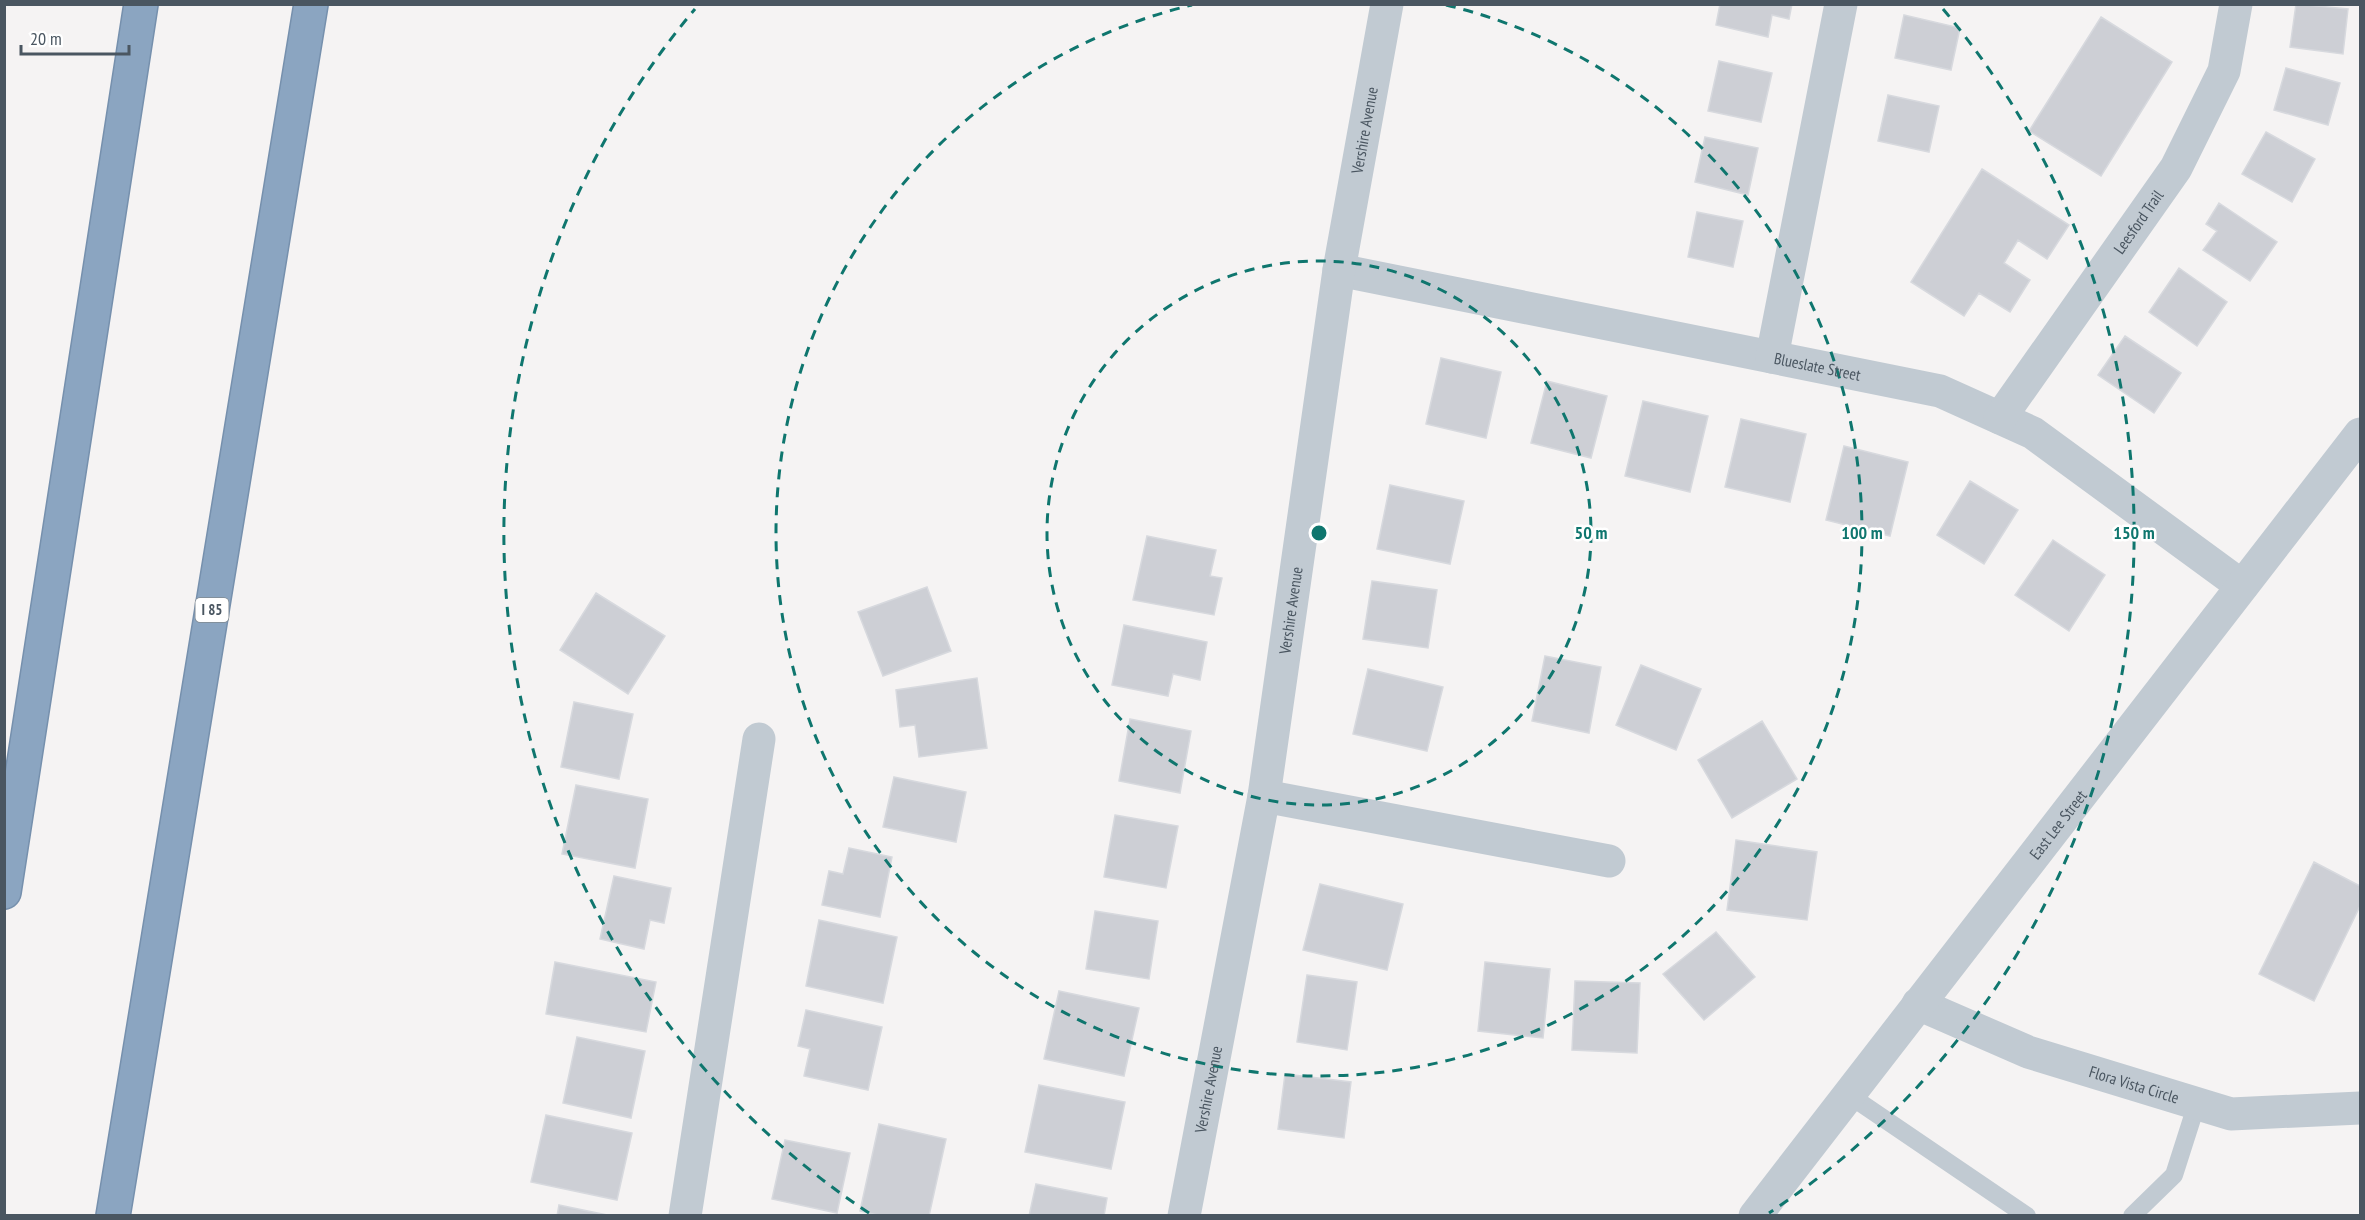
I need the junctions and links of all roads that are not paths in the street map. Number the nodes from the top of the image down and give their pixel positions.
1 (141, 4) edge
2 (311, 4) edge
3 (1388, 4) edge
4 (1842, 4) edge
5 (2236, 4) edge
6 (1339, 270) junction
7 (1772, 357) junction
8 (2000, 418) junction
9 (2361, 434) edge
10 (2242, 586) junction
11 (759, 739) dead end
12 (1264, 796) junction
13 (1609, 861) dead end
14 (4, 892) edge
15 (1918, 1004) junction
16 (1849, 1095) junction
17 (2197, 1103) junction
18 (2361, 1108) edge
19 (113, 1215) edge
20 (685, 1215) edge
21 (1184, 1215) edge
22 (1755, 1215) edge
23 (2027, 1215) edge
24 (2132, 1215) edge

1 - 14 highway
2 - 19 highway, I 85
3 - 6 street, Vershire Avenue
4 - 7 street
5 - 8 street, Leesford Trail
6 - 7 street, Blueslate Street
6 - 12 street, Vershire Avenue
7 - 8 street, Blueslate Street
8 - 10 street, Blueslate Street
9 - 10 street, East Lee Street
10 - 15 street, East Lee Street
11 - 20 street
12 - 13 street
12 - 21 street, Vershire Avenue
15 - 16 street, East Lee Street
15 - 17 street, Flora Vista Circle
16 - 22 street, East Lee Street
16 - 23 lane
17 - 18 street, Flora Vista Circle
17 - 24 lane

